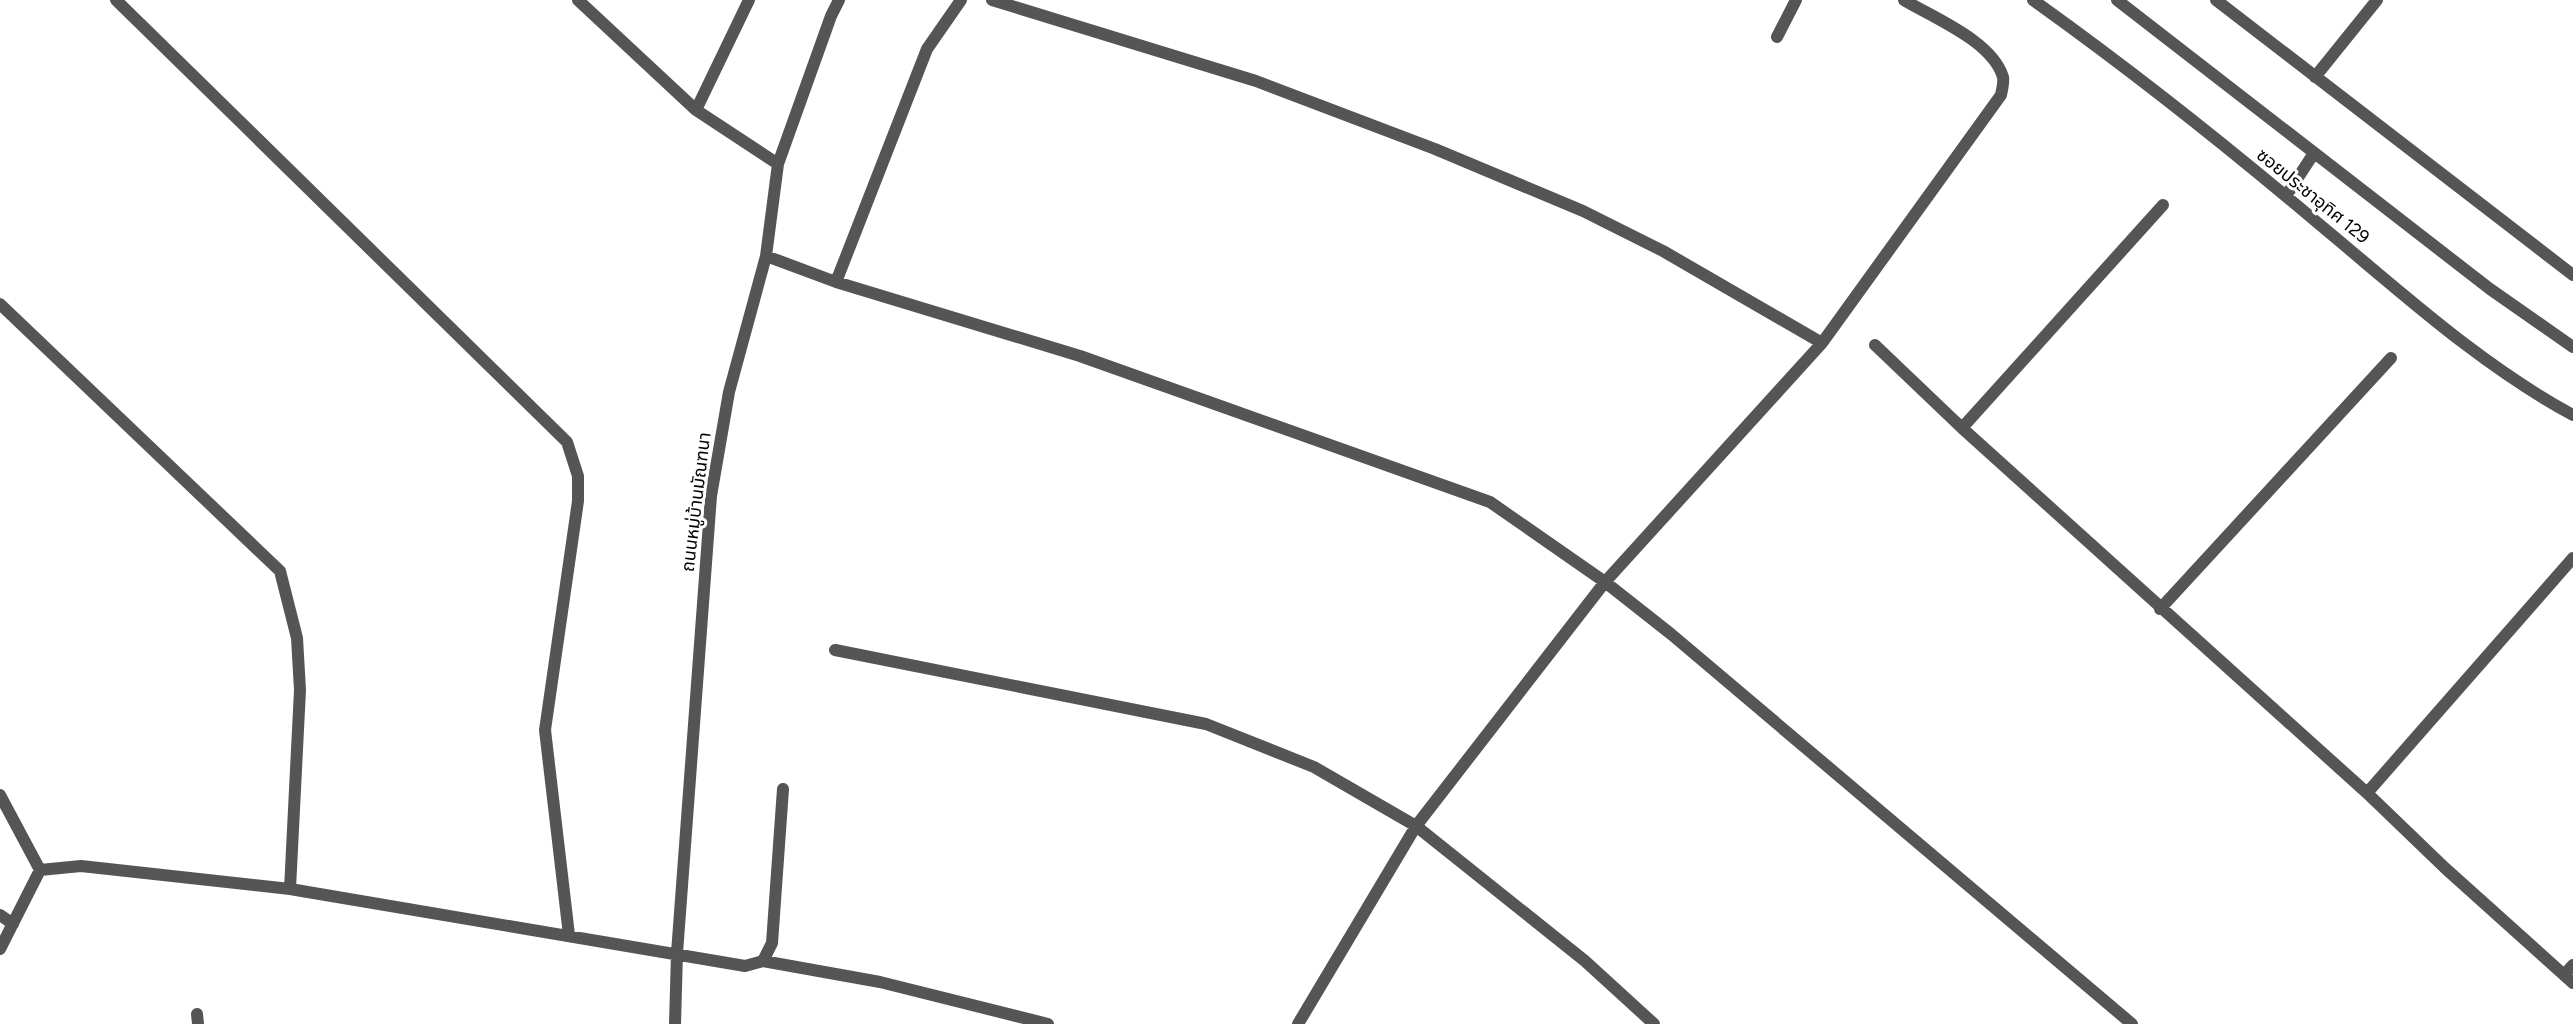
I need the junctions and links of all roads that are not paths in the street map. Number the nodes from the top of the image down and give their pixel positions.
1 (116, 0) edge
2 (578, 0) edge
3 (749, 0) edge
4 (839, 0) edge
5 (961, 0) edge
6 (992, 0) edge
7 (1796, 0) edge
8 (1904, 0) edge
9 (2033, 0) edge
10 (2117, 0) edge
11 (2216, 0) edge
12 (2377, 0) edge
13 (1777, 36) dead end
14 (2315, 77) junction
15 (696, 110) junction
16 (2314, 153) junction
17 (778, 164) junction
18 (2286, 196) junction
19 (2163, 206) dead end
20 (766, 256) junction
21 (2573, 275) edge
22 (836, 282) junction
23 (0, 304) edge
24 (1822, 343) junction
25 (1875, 345) dead end
26 (2573, 347) edge
27 (2391, 358) dead end
28 (2573, 415) edge
29 (1962, 428) junction
30 (2573, 558) edge
31 (1605, 582) junction
32 (2160, 609) junction
33 (835, 650) dead end
34 (783, 789) dead end
35 (2367, 793) junction
36 (0, 795) edge
37 (1416, 826) junction
38 (40, 870) junction
39 (290, 890) junction
40 (0, 915) edge
41 (13, 924) junction
42 (569, 935) junction
43 (0, 949) edge
44 (677, 953) junction
45 (763, 961) junction
46 (2573, 965) edge
47 (2569, 979) edge
48 (675, 1024) edge
49 (1048, 1024) edge
50 (1298, 1024) edge
51 (1654, 1024) edge
52 (2132, 1024) edge

1 - 42 street
2 - 15 street
3 - 15 street
4 - 17 street, ถนนหมู่บ้านมัณฑนา
5 - 22 street
6 - 24 street
7 - 13 street
8 - 24 street
9 - 18 street, ซอยประชาอุทิศ 129
10 - 16 street, ซอยประชาอุทิศ 129
11 - 14 street
12 - 14 street
14 - 21 street
15 - 17 street
16 - 18 street
16 - 26 street, ซอยประชาอุทิศ 129
17 - 20 street, ถนนหมู่บ้านมัณฑนา
18 - 28 street, ซอยประชาอุทิศ 129
19 - 29 street
20 - 22 street
20 - 44 street, ถนนหมู่บ้านมัณฑนา
22 - 31 street
23 - 39 street
24 - 31 street
25 - 29 street
27 - 32 street
29 - 32 street
30 - 35 street
31 - 37 street
31 - 52 street
32 - 35 street
33 - 37 street
34 - 45 street
35 - 47 street
36 - 38 street
37 - 50 street
37 - 51 street
38 - 39 street
38 - 41 street
39 - 42 street
40 - 41 street
41 - 43 street
42 - 44 street
44 - 45 street
44 - 48 street, ถนนหมู่บ้านมัณฑนา
45 - 49 street
46 - 47 street

